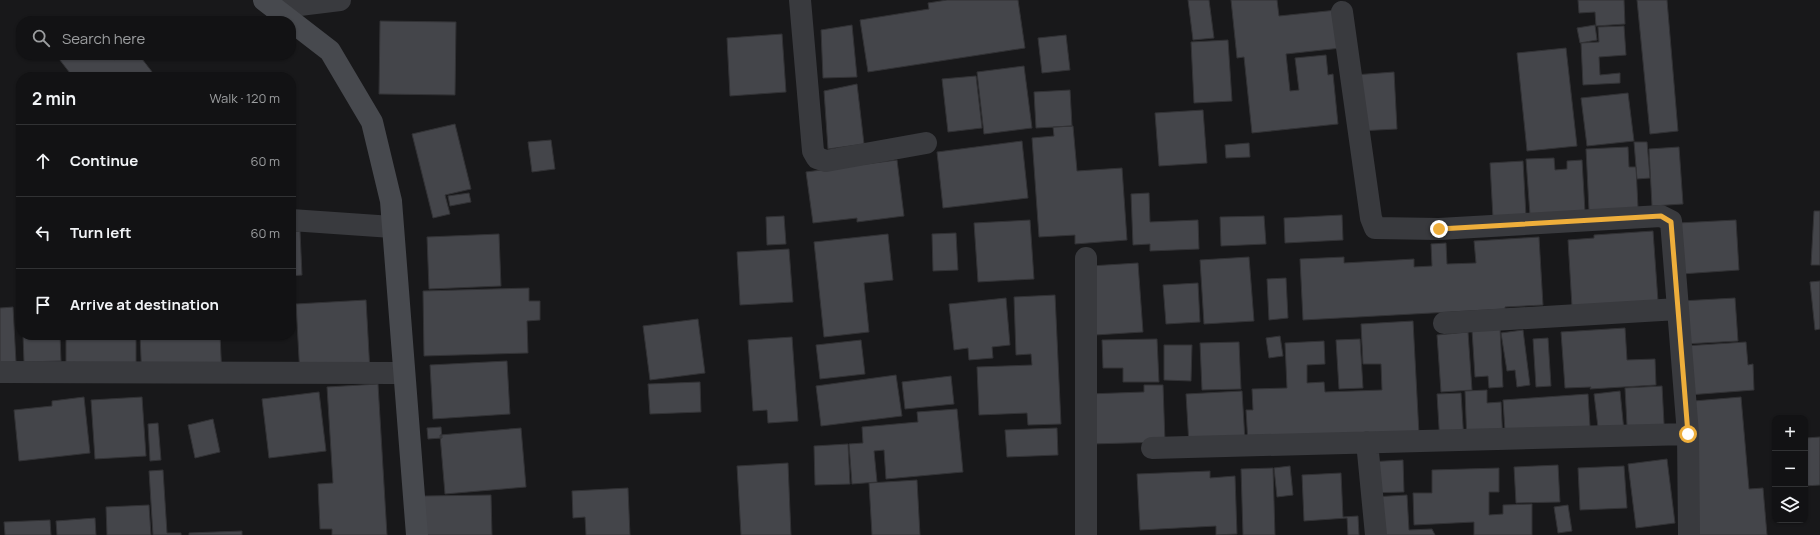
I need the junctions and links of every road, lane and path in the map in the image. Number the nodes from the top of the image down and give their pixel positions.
1 (340, 0) edge
2 (800, 0) edge
3 (270, 4) edge
4 (1342, 12) dead end
5 (285, 16) edge
6 (296, 24) edge
7 (926, 143) dead end
8 (296, 220) edge
9 (392, 227) junction
10 (1086, 258) dead end
11 (1678, 309) junction
12 (1444, 323) dead end
13 (0, 372) edge
14 (404, 373) junction
15 (1688, 434) junction
16 (1367, 442) junction
17 (1152, 448) dead end
18 (417, 535) edge
19 (1086, 535) edge
20 (1376, 535) edge
21 (1689, 535) edge

1 - 3 street
2 - 7 street
3 - 5 street
4 - 11 street
6 - 9 street
8 - 9 street
9 - 14 street
10 - 19 street
11 - 12 street
11 - 15 street
13 - 14 street
14 - 18 street
15 - 16 street
15 - 21 street
16 - 17 street
16 - 20 street

